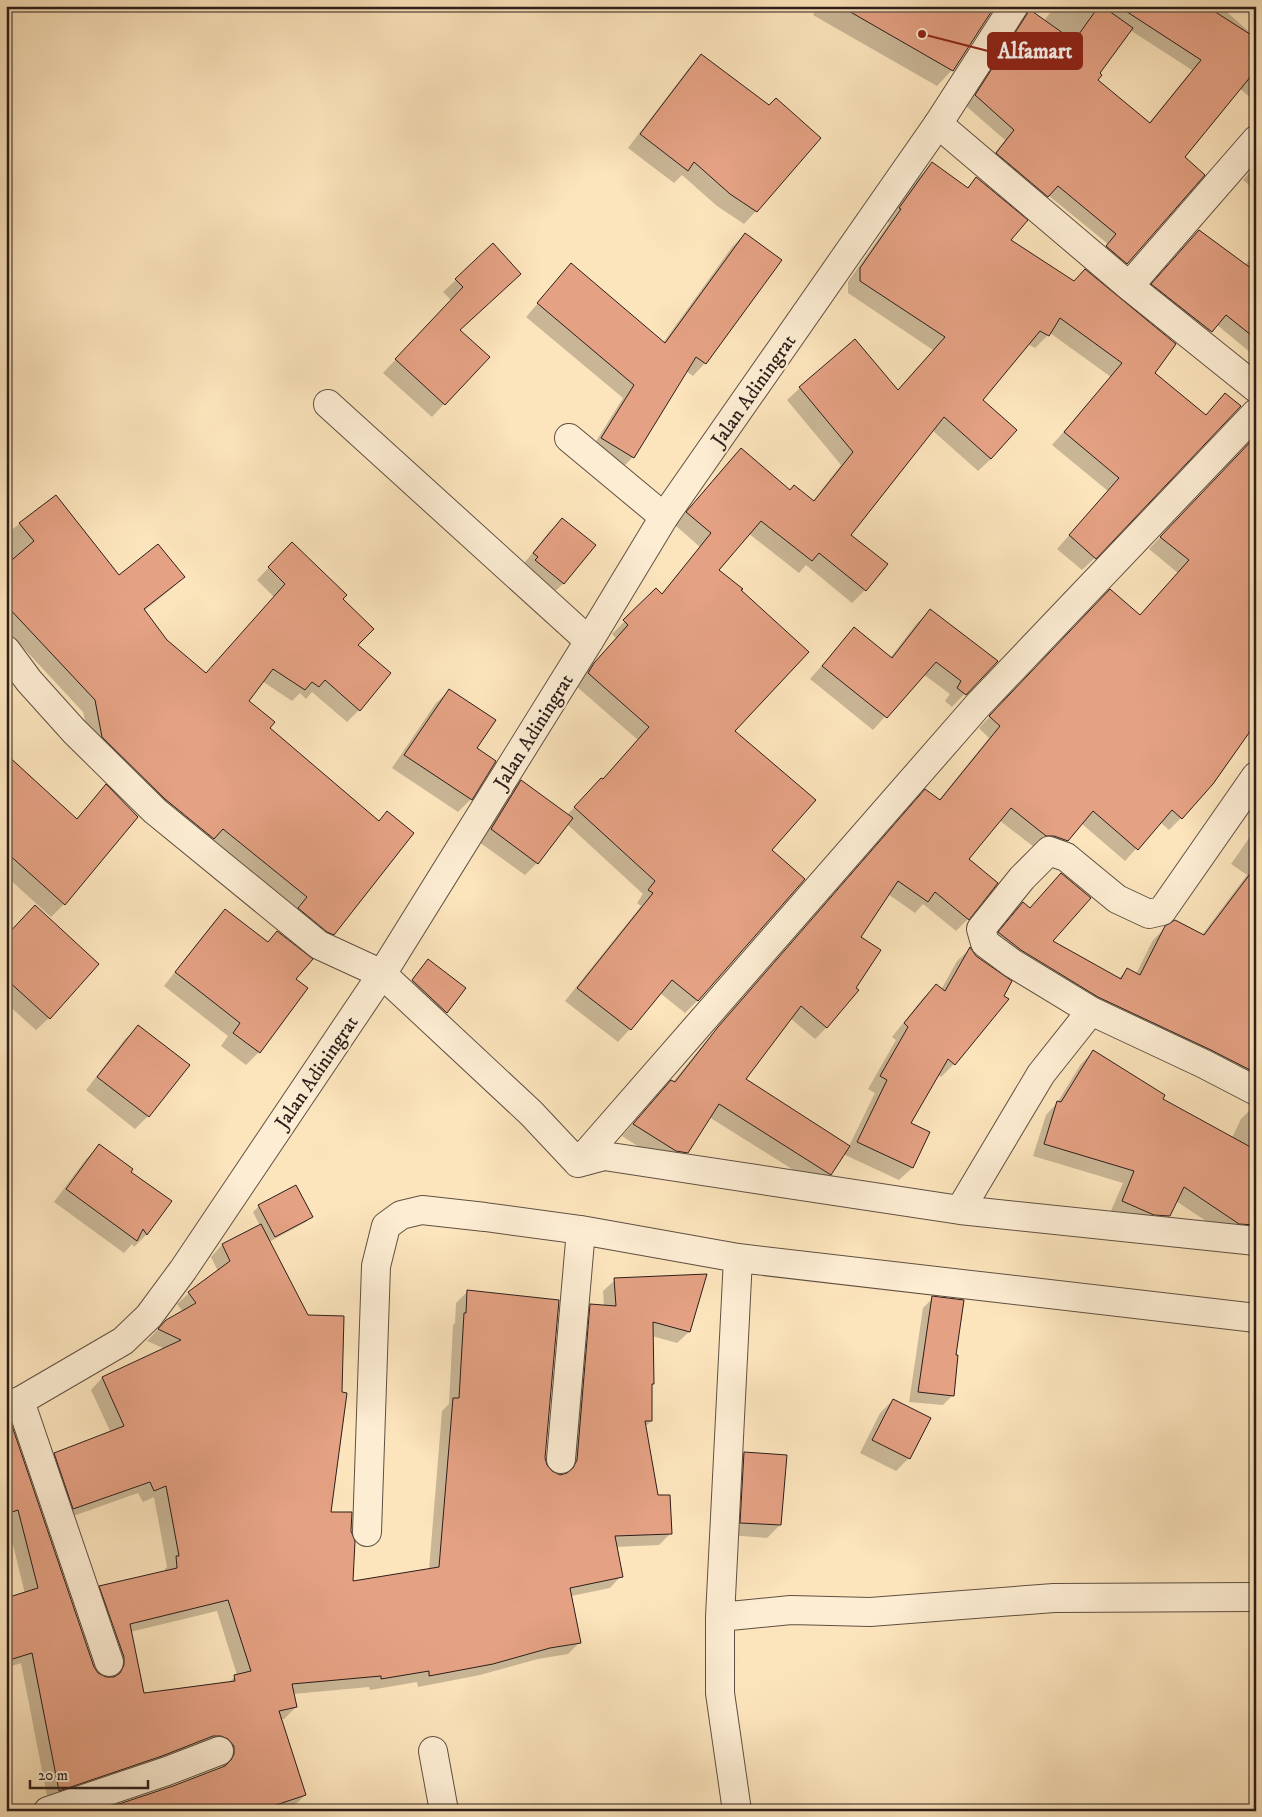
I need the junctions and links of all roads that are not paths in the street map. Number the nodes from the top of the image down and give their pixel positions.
1 (1014, 6) edge
2 (938, 124) junction
3 (1256, 140) edge
4 (1129, 286) junction
5 (1256, 388) edge
6 (328, 404) dead end
7 (1256, 413) edge
8 (569, 438) dead end
9 (664, 518) junction
10 (589, 641) junction
11 (6, 650) edge
12 (1256, 776) edge
13 (382, 974) junction
14 (1091, 1011) junction
15 (1256, 1091) edge
16 (578, 1163) junction
17 (960, 1210) junction
18 (581, 1230) junction
19 (1256, 1241) edge
20 (738, 1258) junction
21 (1256, 1318) edge
22 (13, 1402) edge
23 (561, 1459) dead end
24 (367, 1532) dead end
25 (1256, 1597) edge
26 (720, 1616) junction
27 (109, 1662) dead end
28 (433, 1750) dead end
29 (220, 1751) dead end
30 (48, 1811) edge
31 (444, 1811) edge
32 (737, 1811) edge

1 - 2 street, Jalan Adiningrat
2 - 4 street
2 - 9 street, Jalan Adiningrat
3 - 4 street
4 - 5 street
6 - 10 street
7 - 16 street
8 - 9 street
9 - 10 street, Jalan Adiningrat
10 - 13 street, Jalan Adiningrat
11 - 13 street
12 - 14 street
13 - 16 street
13 - 22 street, Jalan Adiningrat
14 - 15 street
14 - 17 street
16 - 17 street
17 - 19 street
18 - 20 street
18 - 23 street
18 - 24 street
20 - 21 street
20 - 26 street
22 - 27 street
25 - 26 street
26 - 32 street
28 - 31 street
29 - 30 street

